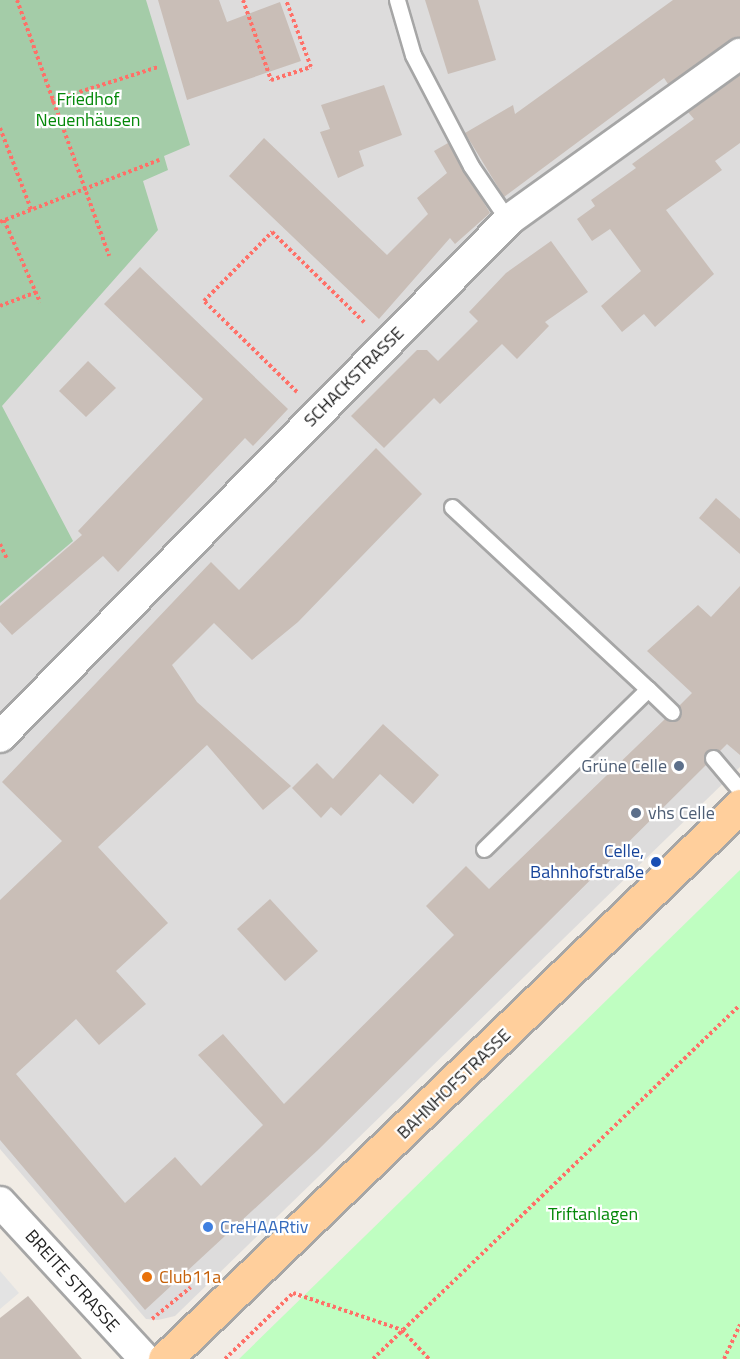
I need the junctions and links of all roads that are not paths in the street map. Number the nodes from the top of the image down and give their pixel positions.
1 (397, 0) edge
2 (740, 54) edge
3 (499, 207) dead end
4 (452, 507) dead end
5 (648, 689) junction
6 (672, 712) dead end
7 (0, 737) edge
8 (713, 758) dead end
9 (740, 790) edge
10 (740, 806) edge
11 (484, 849) dead end
12 (0, 1202) edge
13 (136, 1350) edge
14 (165, 1359) edge

1 - 3 lane
2 - 7 street, SCHACKSTRASSE
4 - 5 lane
5 - 6 lane
5 - 11 lane
8 - 9 lane
10 - 14 main road, BAHNHOFSTRASSE
12 - 13 street, BREITE STRASSE

